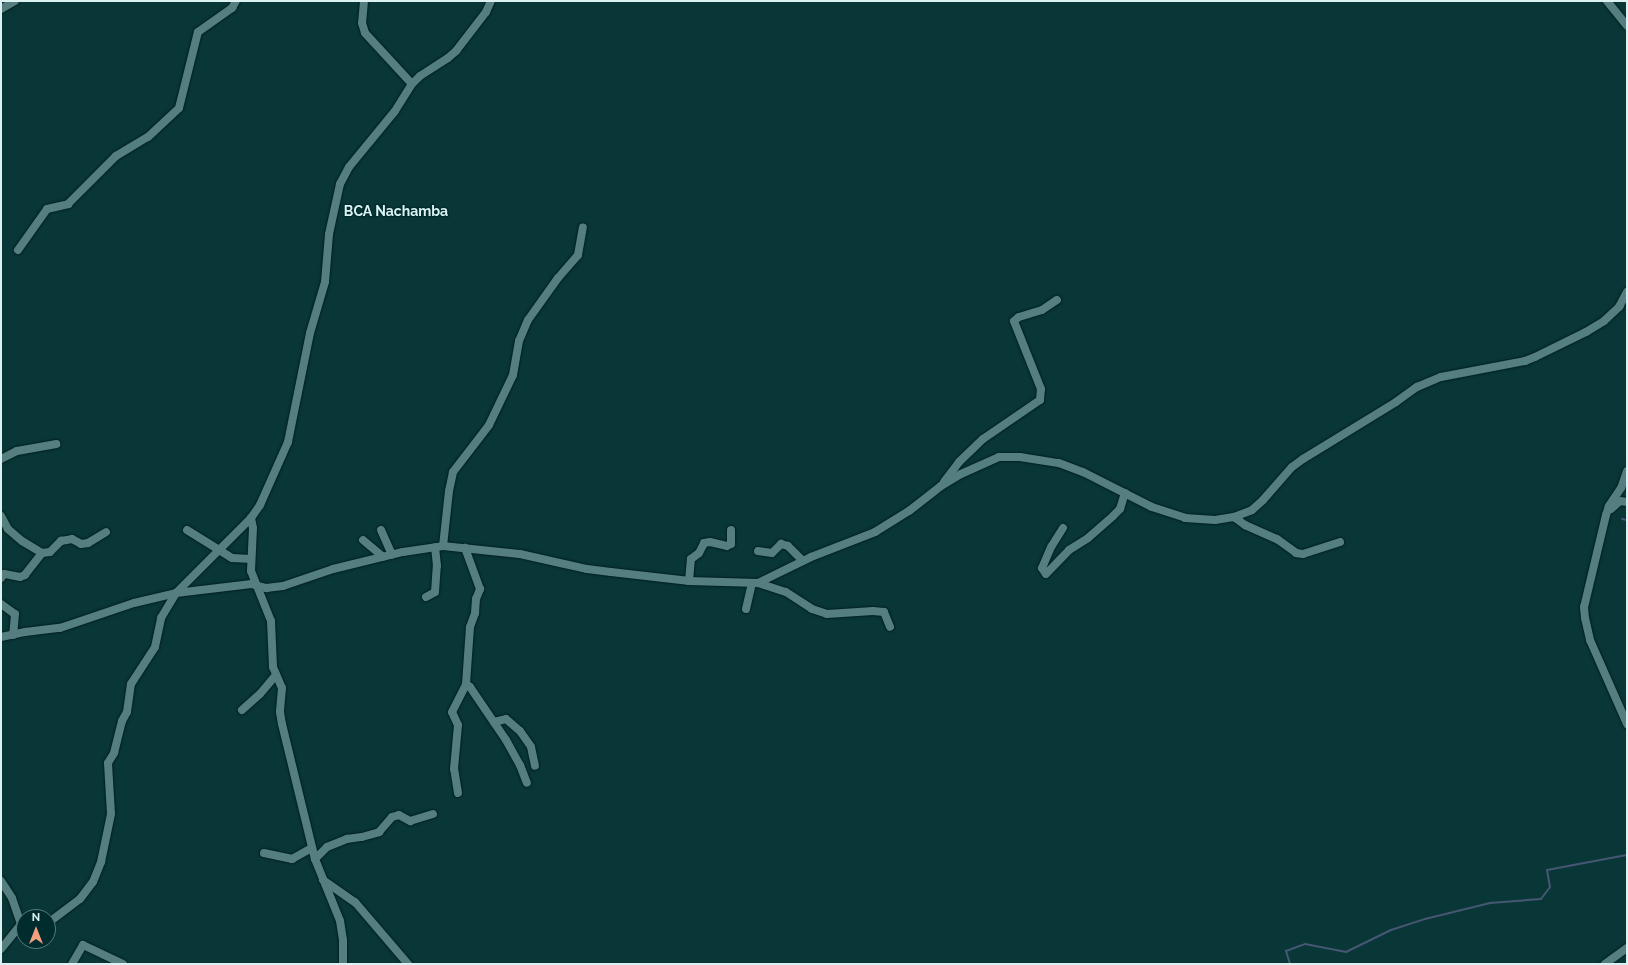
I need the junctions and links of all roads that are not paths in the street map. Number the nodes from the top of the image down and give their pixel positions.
1 (15, 1) edge
2 (236, 1) edge
3 (364, 1) edge
4 (491, 1) edge
5 (1607, 1) edge
6 (1, 10) edge
7 (1627, 26) edge
8 (412, 84) junction
9 (583, 227) dead end
10 (18, 250) dead end
11 (1626, 294) edge
12 (1057, 300) dead end
13 (56, 444) dead end
14 (1, 459) edge
15 (1627, 471) edge
16 (941, 486) junction
17 (1125, 493) junction
18 (1627, 502) edge
19 (1606, 515) junction
20 (1, 516) edge
21 (1234, 517) junction
22 (251, 518) junction
23 (1063, 528) dead end
24 (188, 530) dead end
25 (380, 530) dead end
26 (731, 530) dead end
27 (106, 532) dead end
28 (363, 540) dead end
29 (1340, 542) dead end
30 (439, 546) junction
31 (465, 548) junction
32 (218, 551) junction
33 (758, 552) dead end
34 (42, 553) junction
35 (392, 555) junction
36 (383, 557) junction
37 (251, 559) junction
38 (803, 561) junction
39 (1, 578) edge
40 (689, 581) junction
41 (755, 584) junction
42 (257, 585) junction
43 (176, 593) junction
44 (426, 597) dead end
45 (1, 604) edge
46 (746, 609) dead end
47 (890, 627) dead end
48 (13, 635) junction
49 (1, 638) edge
50 (276, 675) junction
51 (466, 684) junction
52 (242, 710) dead end
53 (494, 722) junction
54 (1627, 724) edge
55 (534, 766) dead end
56 (527, 783) dead end
57 (458, 793) dead end
58 (433, 814) dead end
59 (312, 848) junction
60 (264, 853) dead end
61 (315, 859) junction
62 (322, 879) junction
63 (1, 881) edge
64 (17, 909) edge
65 (56, 917) edge
66 (16, 932) edge
67 (1627, 948) edge
68 (1, 950) edge
69 (72, 964) edge
70 (123, 964) edge
71 (342, 964) edge
72 (408, 964) edge
73 (1605, 964) edge

1 - 6 street
2 - 10 street
3 - 8 street
4 - 8 street
5 - 7 street
8 - 22 street
9 - 30 street
11 - 21 street
12 - 16 street
13 - 14 street
15 - 19 street
16 - 17 street
16 - 38 street
17 - 21 street
17 - 23 street
18 - 19 street
19 - 54 street
20 - 34 street
21 - 29 street
22 - 32 street
22 - 37 street
24 - 32 street
25 - 35 street
26 - 40 street
27 - 34 street
28 - 36 street
30 - 31 street
30 - 35 street
30 - 44 street
31 - 40 street
31 - 51 street
32 - 37 street
32 - 43 street
33 - 38 street
34 - 39 street
35 - 36 street
36 - 42 street
37 - 42 street
38 - 41 street
40 - 41 street
41 - 46 street
41 - 47 street
42 - 43 street
42 - 50 street
43 - 48 street
43 - 65 street
45 - 48 street
48 - 49 street
50 - 52 street
50 - 59 street
51 - 53 street
51 - 57 street
53 - 55 street
53 - 56 street
58 - 61 street
59 - 60 street
59 - 61 street
61 - 62 street
62 - 71 street
62 - 72 street
63 - 64 street
66 - 68 street
67 - 73 street
69 - 70 street

